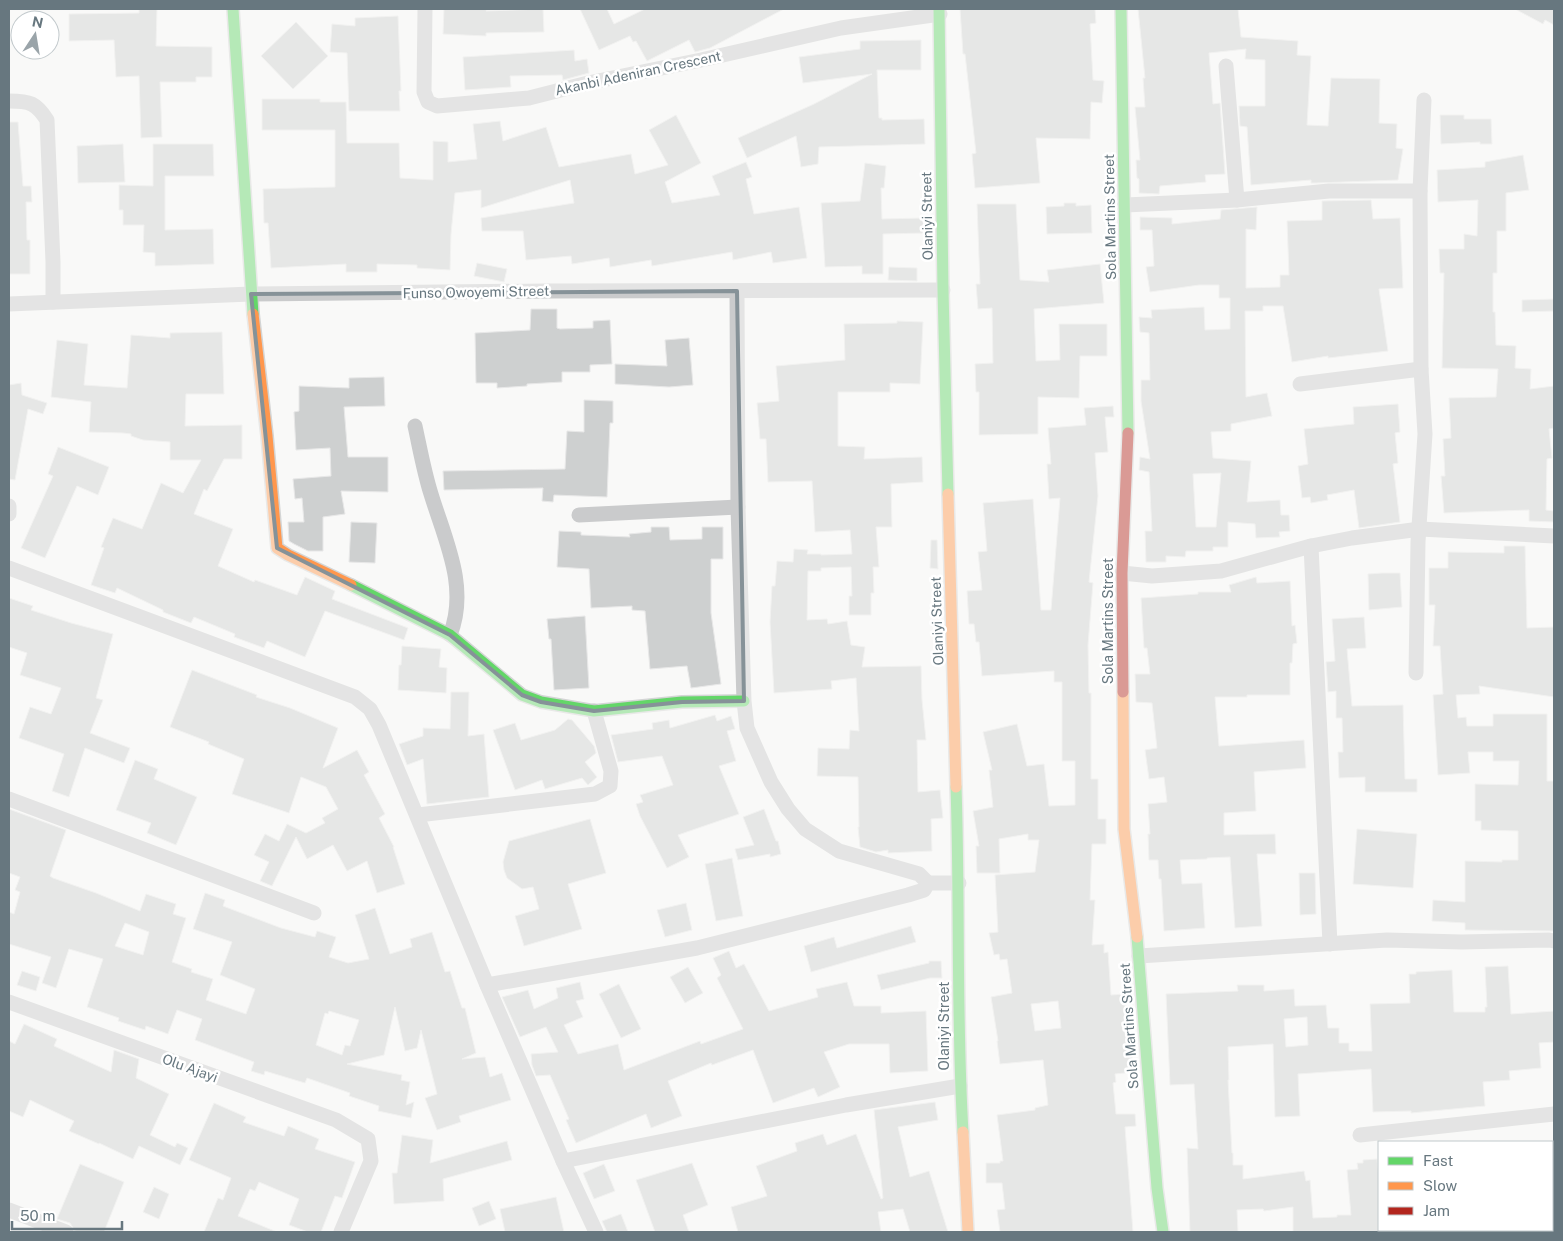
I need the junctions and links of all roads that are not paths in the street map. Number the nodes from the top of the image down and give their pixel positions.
1 (232, 9) edge
2 (425, 9) edge
3 (1121, 9) edge
4 (940, 12) edge
5 (1226, 66) dead end
6 (1424, 100) dead end
7 (9, 101) edge
8 (1420, 191) junction
9 (1237, 200) junction
10 (1125, 205) junction
11 (943, 290) junction
12 (737, 291) junction
13 (251, 294) junction
14 (53, 302) junction
15 (9, 304) edge
16 (1422, 369) junction
17 (1300, 384) dead end
18 (415, 426) dead end
19 (9, 506) edge
20 (738, 507) junction
21 (9, 514) edge
22 (579, 515) dead end
23 (1420, 529) junction
24 (1554, 536) edge
25 (1311, 546) junction
26 (9, 568) edge
27 (1122, 573) junction
28 (450, 635) junction
29 (1416, 673) dead end
30 (744, 701) junction
31 (594, 711) junction
32 (9, 799) edge
33 (418, 815) junction
34 (928, 883) junction
35 (959, 883) junction
36 (314, 913) dead end
37 (1554, 941) edge
38 (1330, 944) junction
39 (1139, 956) junction
40 (487, 985) junction
41 (9, 1002) edge
42 (960, 1086) junction
43 (1554, 1114) edge
44 (1360, 1135) dead end
45 (563, 1162) junction
46 (9, 1210) edge
47 (66, 1232) edge
48 (342, 1232) edge
49 (596, 1232) edge
50 (968, 1232) edge
51 (1163, 1232) edge

1 - 13 street
2 - 4 street, Akanbi Adeniran Crescent
3 - 10 street, Sola Martins Street
4 - 11 street, Olaniyi Street
5 - 9 street
6 - 8 street
7 - 14 street
8 - 9 street
8 - 16 street
9 - 10 street
10 - 27 street, Sola Martins Street
11 - 12 street, Funso Owoyemi Street
11 - 35 street, Olaniyi Street
12 - 13 street, Funso Owoyemi Street
12 - 20 street
13 - 14 street, Funso Owoyemi Street
13 - 28 street
14 - 15 street, Funso Owoyemi Street
16 - 17 street
16 - 23 street
18 - 28 street
19 - 21 street
20 - 22 street
20 - 30 street
23 - 24 street
23 - 25 street
23 - 29 street
25 - 27 street
25 - 38 street
26 - 33 street
27 - 39 street, Sola Martins Street
28 - 31 street
30 - 31 street
30 - 34 street
31 - 33 street
32 - 36 street
33 - 40 street
34 - 35 street
34 - 40 street
35 - 42 street, Olaniyi Street
37 - 38 street
38 - 39 street
39 - 51 street, Sola Martins Street
40 - 45 street
41 - 48 street, Olu Ajayi
42 - 45 street
42 - 50 street, Olaniyi Street
43 - 44 street
45 - 49 street
46 - 47 street

